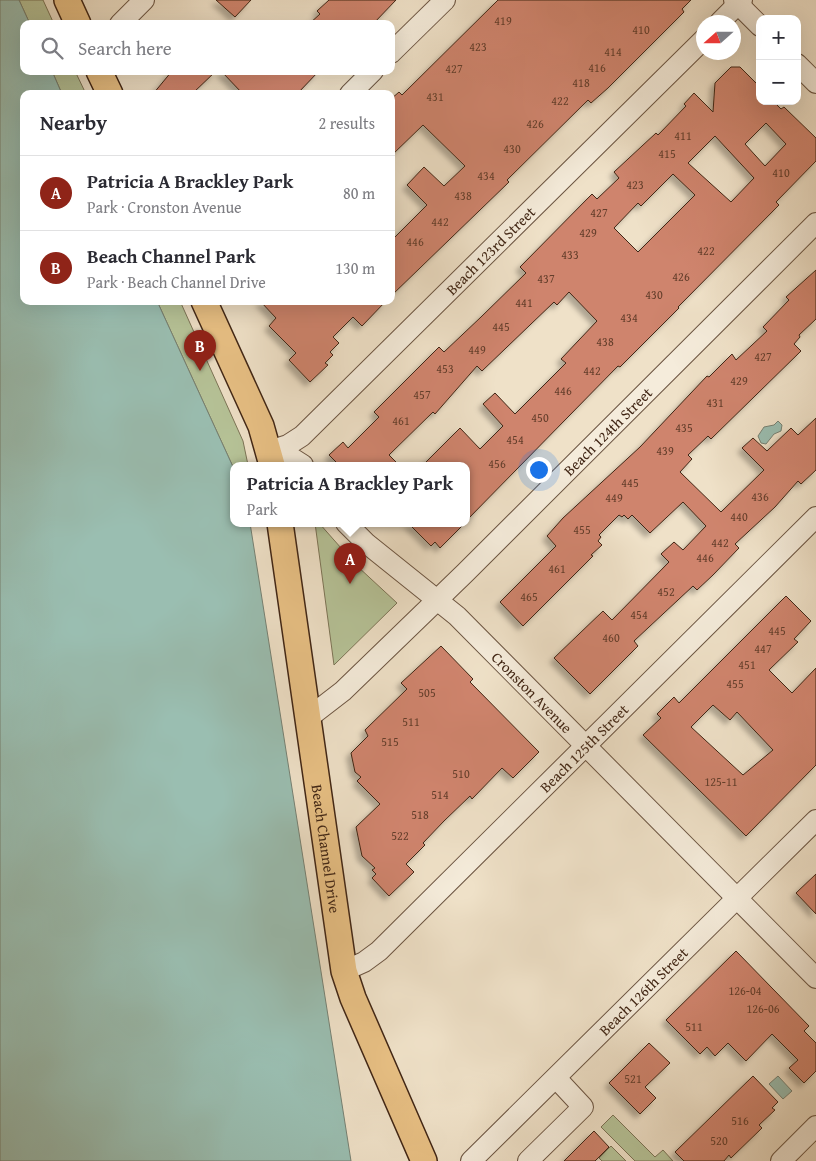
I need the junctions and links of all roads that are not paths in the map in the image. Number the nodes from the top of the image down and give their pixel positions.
1 (67, 0) edge
2 (144, 0) edge
3 (445, 0) edge
4 (738, 1) edge
5 (726, 15) edge
6 (76, 20) edge
7 (124, 20) edge
8 (756, 21) edge
9 (696, 47) edge
10 (395, 49) edge
11 (801, 68) edge
12 (102, 75) edge
13 (369, 75) edge
14 (816, 83) edge
15 (108, 90) edge
16 (354, 90) edge
17 (816, 223) edge
18 (206, 305) edge
19 (270, 458) edge
20 (298, 462) edge
21 (816, 517) edge
22 (281, 527) edge
23 (350, 527) edge
24 (438, 599) junction
25 (308, 718) junction
26 (586, 746) junction
27 (816, 820) edge
28 (737, 898) junction
29 (344, 971) junction
30 (816, 978) edge
31 (556, 1078) junction
32 (816, 1126) edge
33 (475, 1160) edge
34 (424, 1161) edge
35 (528, 1161) edge
36 (781, 1161) edge

1 - 6 main road
2 - 7 street
3 - 10 street
4 - 5 street
4 - 8 street
9 - 19 street, Beach 123rd Street
11 - 14 street
12 - 15 main road
13 - 16 street
17 - 24 street, Beach 124th Street
18 - 19 main road
19 - 20 street
21 - 26 street, Beach 125th Street
22 - 25 main road, Beach Channel Drive
23 - 24 street, Cronston Avenue
24 - 25 street, Beach 124th Street
24 - 26 street, Cronston Avenue
25 - 29 main road, Beach Channel Drive
26 - 28 street, Cronston Avenue
26 - 29 street, Beach 125th Street
27 - 28 street, Beach 126th Street
28 - 30 street, Cronston Avenue
28 - 31 street, Beach 126th Street
29 - 34 main road, Beach Channel Drive
31 - 33 street, Beach 126th Street
31 - 35 street
32 - 36 street

